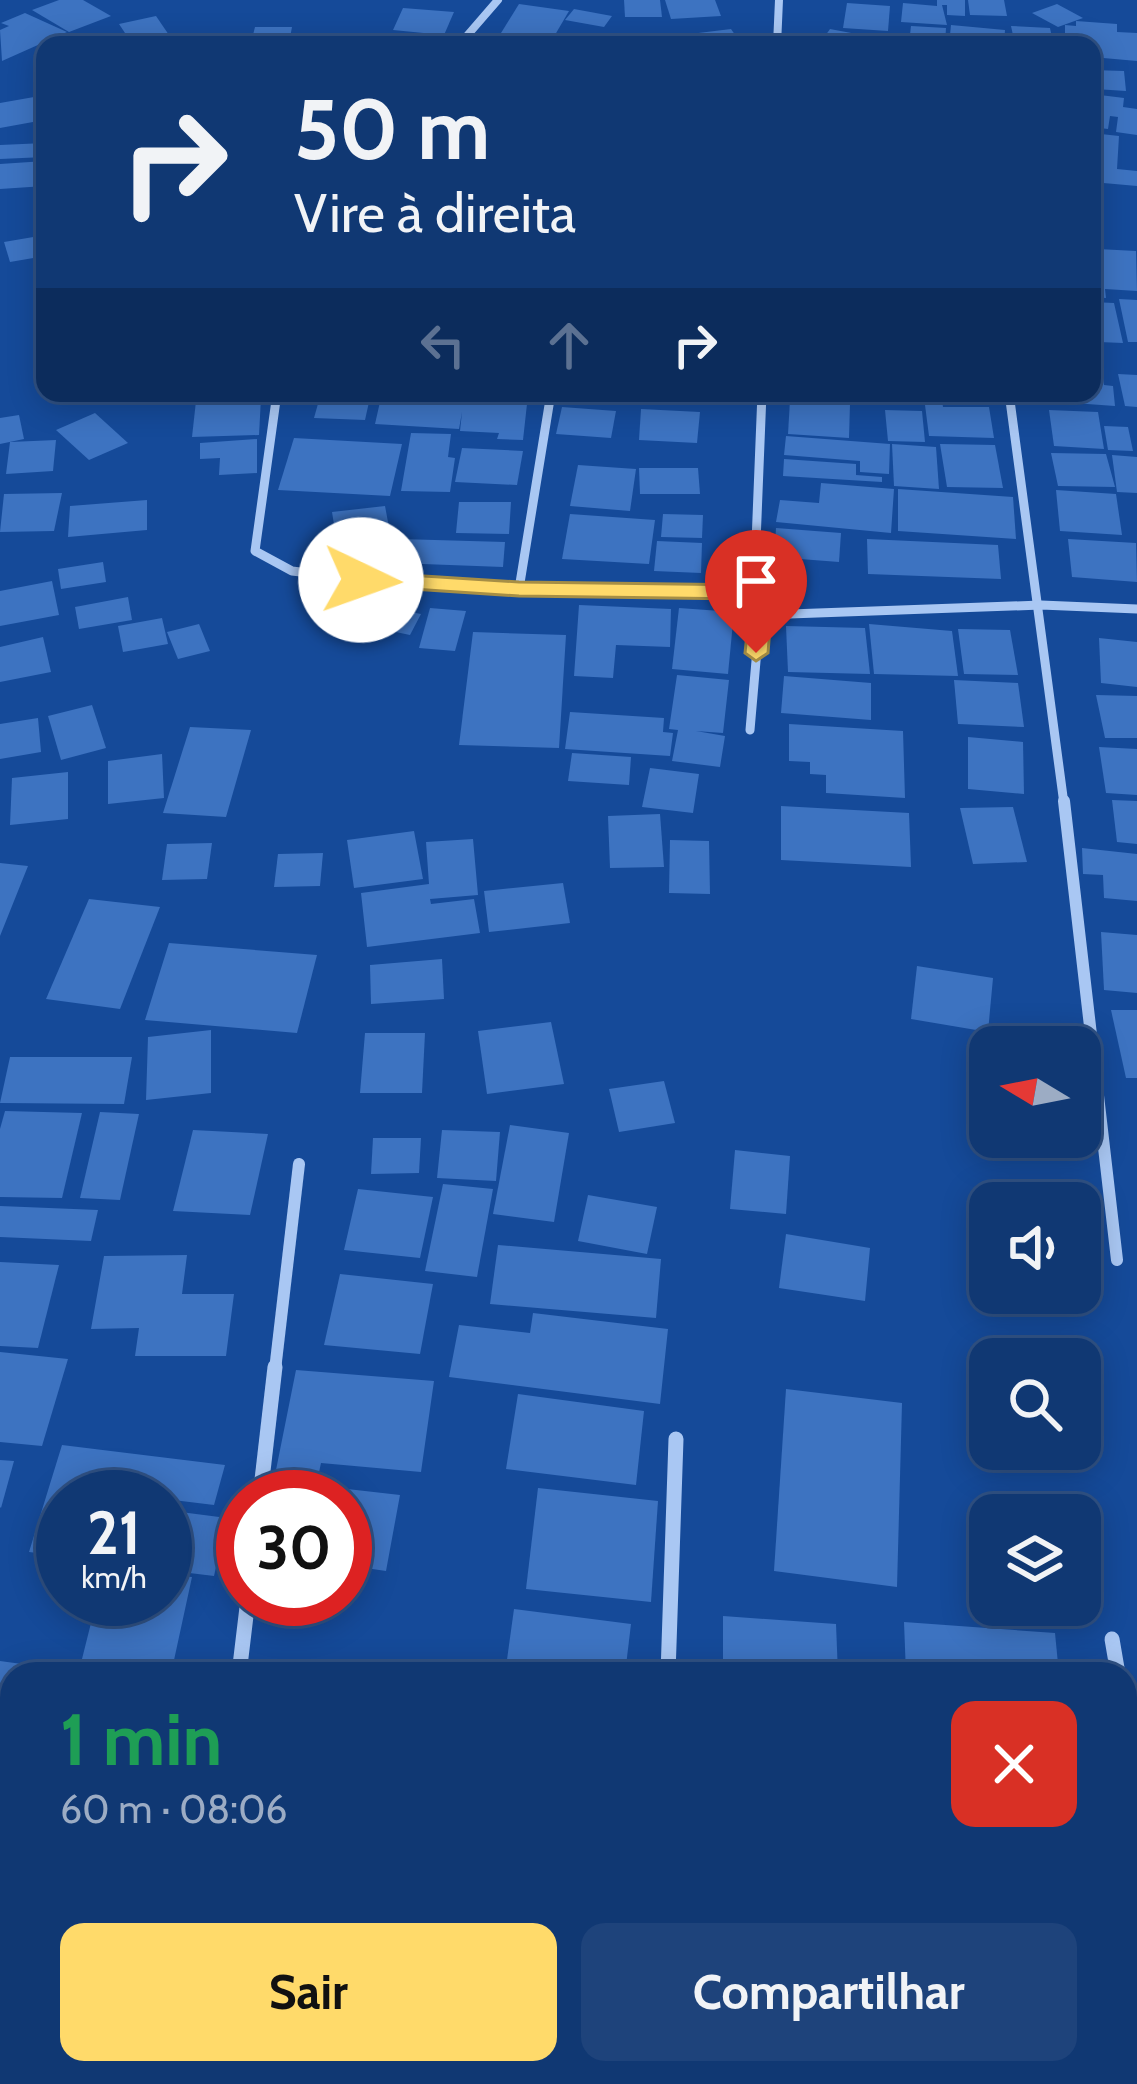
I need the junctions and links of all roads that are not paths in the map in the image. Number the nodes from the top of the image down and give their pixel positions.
1 (498, 0) edge
2 (779, 0) edge
3 (467, 36) edge
4 (777, 36) edge
5 (276, 402) edge
6 (550, 402) edge
7 (762, 402) edge
8 (1010, 402) edge
9 (519, 589) junction
10 (754, 592) junction
11 (1042, 605) junction
12 (1137, 609) edge
13 (760, 615) junction
14 (749, 730) dead end
15 (299, 1164) dead end
16 (1118, 1260) dead end
17 (676, 1439) dead end
18 (263, 1470) edge
19 (245, 1626) edge
20 (1112, 1639) dead end
21 (240, 1662) edge
22 (668, 1662) edge
23 (1116, 1662) edge

1 - 3 street
2 - 4 street
5 - 9 street
6 - 9 street
7 - 10 street
8 - 11 street
9 - 10 street
10 - 13 street
11 - 12 street
11 - 13 street
11 - 16 street
13 - 14 street
15 - 18 street
17 - 22 street
19 - 21 street
20 - 23 street

